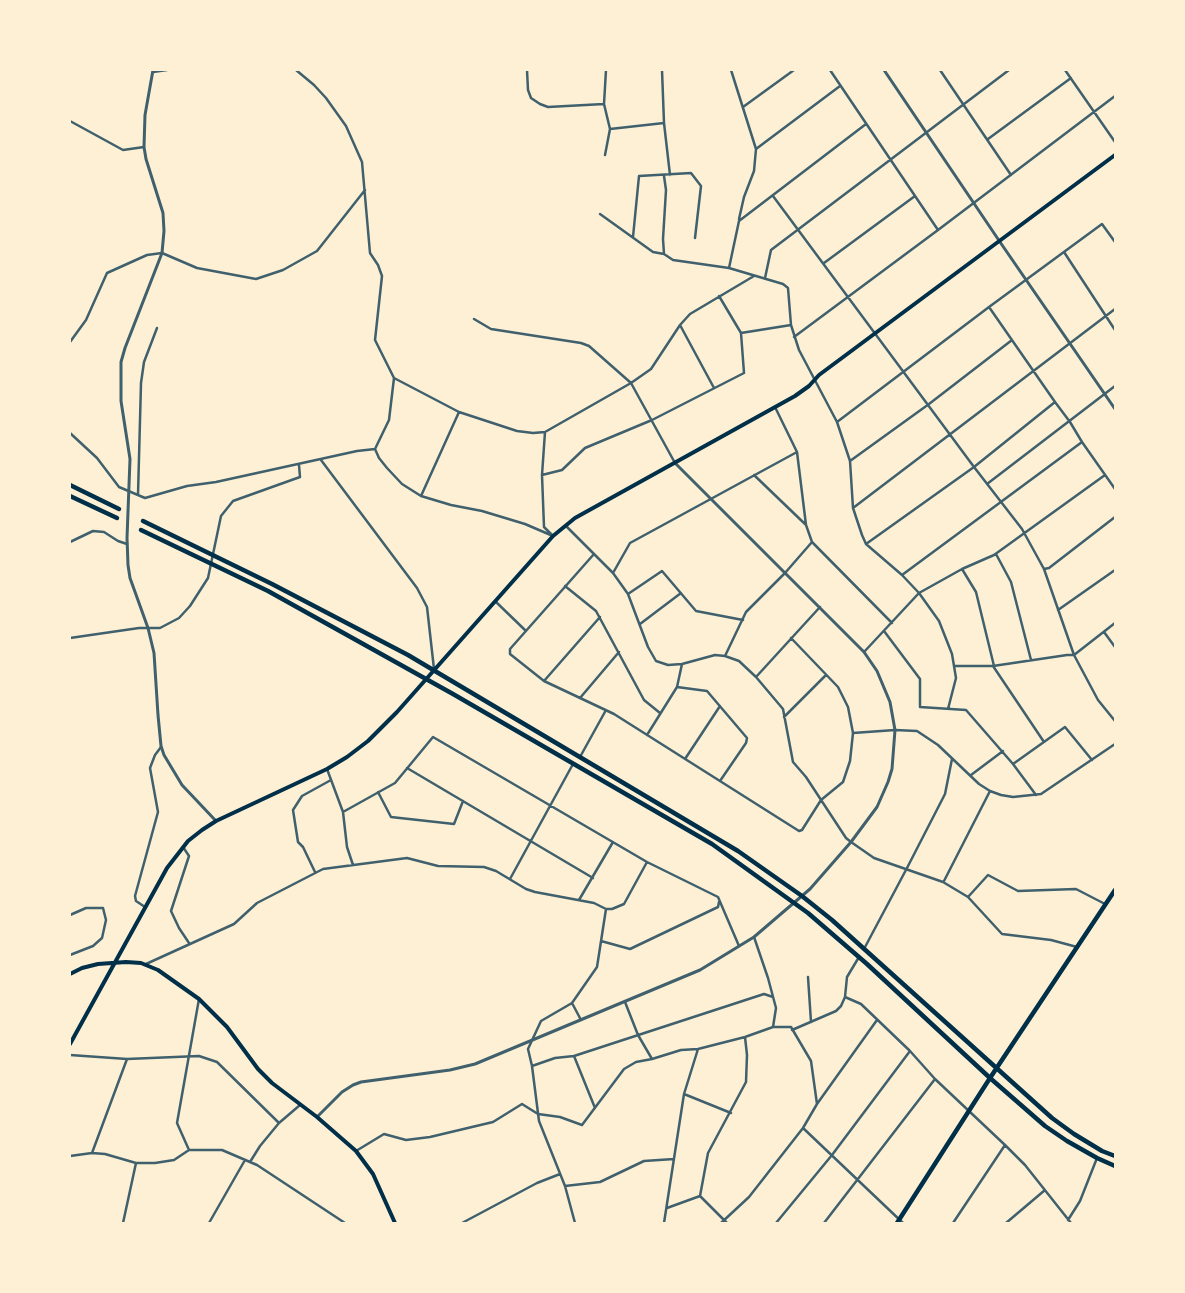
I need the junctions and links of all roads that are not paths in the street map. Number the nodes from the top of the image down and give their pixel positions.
1 (167, 70) edge
2 (296, 70) edge
3 (527, 70) edge
4 (606, 70) edge
5 (662, 70) edge
6 (731, 70) edge
7 (794, 70) edge
8 (830, 70) edge
9 (884, 70) edge
10 (940, 70) edge
11 (1009, 70) edge
12 (1065, 70) edge
13 (153, 71) edge
14 (789, 71) edge
15 (1071, 78) junction
16 (840, 86) junction
17 (1115, 96) edge
18 (604, 104) junction
19 (962, 104) junction
20 (744, 108) junction
21 (1094, 112) junction
22 (70, 121) edge
23 (664, 123) junction
24 (866, 124) junction
25 (610, 129) junction
26 (927, 132) junction
27 (988, 140) junction
28 (1115, 142) edge
29 (144, 147) junction
30 (756, 149) junction
31 (605, 155) dead end
32 (1115, 155) edge
33 (891, 160) junction
34 (664, 175) junction
35 (670, 175) junction
36 (1012, 175) junction
37 (365, 190) junction
38 (773, 196) junction
39 (915, 196) junction
40 (974, 204) junction
41 (600, 214) dead end
42 (739, 221) junction
43 (798, 230) junction
44 (938, 230) junction
45 (633, 238) junction
46 (695, 238) dead end
47 (1000, 242) junction
48 (1115, 242) edge
49 (1064, 251) junction
50 (162, 253) junction
51 (664, 254) junction
52 (824, 263) junction
53 (729, 268) junction
54 (754, 276) junction
55 (765, 278) junction
56 (1026, 280) junction
57 (719, 296) junction
58 (849, 297) junction
59 (989, 307) junction
60 (1115, 309) edge
61 (1105, 316) junction
62 (474, 319) dead end
63 (680, 325) junction
64 (791, 325) junction
65 (157, 328) dead end
66 (1115, 330) edge
67 (741, 333) junction
68 (877, 333) junction
69 (794, 336) junction
70 (1012, 340) junction
71 (70, 342) edge
72 (1070, 343) junction
73 (1033, 370) junction
74 (905, 372) junction
75 (394, 378) junction
76 (815, 381) junction
77 (631, 383) junction
78 (1115, 386) edge
79 (714, 388) junction
80 (1104, 394) junction
81 (1055, 402) junction
82 (928, 404) junction
83 (775, 408) junction
84 (1115, 409) edge
85 (459, 412) junction
86 (652, 420) junction
87 (837, 422) junction
88 (1070, 422) junction
89 (545, 432) junction
90 (70, 433) edge
91 (951, 435) junction
92 (1082, 442) junction
93 (375, 449) junction
94 (797, 452) junction
95 (321, 460) junction
96 (850, 461) junction
97 (676, 463) junction
98 (298, 465) junction
99 (974, 467) junction
100 (542, 475) junction
101 (754, 475) junction
102 (1105, 475) junction
103 (987, 484) junction
104 (70, 485) edge
105 (1115, 489) edge
106 (129, 492) junction
107 (70, 496) edge
108 (138, 496) junction
109 (421, 496) junction
110 (711, 498) junction
111 (1000, 502) junction
112 (119, 508) dead end
113 (853, 508) junction
114 (1115, 517) edge
115 (117, 518) dead end
116 (143, 521) dead end
117 (806, 525) junction
118 (566, 526) junction
119 (141, 530) dead end
120 (1025, 534) junction
121 (553, 536) junction
122 (70, 542) edge
123 (812, 542) junction
124 (127, 544) junction
125 (866, 544) junction
126 (594, 554) junction
127 (996, 554) junction
128 (962, 569) junction
129 (1044, 569) junction
130 (1115, 570) edge
131 (613, 573) junction
132 (786, 573) junction
133 (902, 575) junction
134 (565, 586) junction
135 (681, 593) junction
136 (919, 593) junction
137 (628, 594) junction
138 (495, 601) junction
139 (820, 607) junction
140 (1058, 610) junction
141 (600, 617) junction
142 (743, 620) junction
143 (892, 623) junction
144 (1115, 623) edge
145 (640, 624) junction
146 (148, 628) junction
147 (526, 631) junction
148 (884, 631) junction
149 (1104, 632) junction
150 (70, 638) edge
151 (791, 638) junction
152 (1115, 647) edge
153 (619, 652) junction
154 (864, 652) junction
155 (1074, 655) junction
156 (725, 656) junction
157 (1031, 660) junction
158 (682, 664) junction
159 (954, 666) junction
160 (994, 666) junction
161 (434, 670) junction
162 (826, 675) junction
163 (756, 677) junction
164 (426, 679) junction
165 (544, 681) junction
166 (678, 687) junction
167 (580, 698) junction
168 (720, 706) junction
169 (948, 708) junction
170 (606, 710) junction
171 (660, 712) junction
172 (784, 717) junction
173 (1115, 722) edge
174 (895, 730) junction
175 (853, 733) junction
176 (646, 735) junction
177 (1044, 742) junction
178 (1115, 744) edge
179 (161, 746) junction
180 (1002, 751) junction
181 (580, 757) junction
182 (685, 759) junction
183 (952, 759) junction
184 (1092, 760) junction
185 (573, 764) junction
186 (1013, 764) junction
187 (407, 768) junction
188 (327, 769) junction
189 (970, 775) junction
190 (331, 780) junction
191 (720, 781) junction
192 (990, 791) junction
193 (378, 792) junction
194 (1036, 795) junction
195 (821, 800) junction
196 (463, 801) junction
197 (550, 806) junction
198 (343, 812) junction
199 (216, 821) junction
200 (531, 841) junction
201 (613, 842) junction
202 (851, 842) junction
203 (183, 847) junction
204 (647, 862) junction
205 (353, 865) junction
206 (908, 868) junction
207 (315, 872) junction
208 (592, 878) junction
209 (510, 879) junction
210 (944, 882) junction
211 (1115, 890) edge
212 (802, 896) junction
213 (968, 897) junction
214 (579, 900) junction
215 (720, 901) junction
216 (794, 903) junction
217 (1106, 904) junction
218 (145, 906) junction
219 (606, 909) junction
220 (70, 915) edge
221 (754, 937) junction
222 (602, 941) junction
223 (189, 943) junction
224 (739, 946) junction
225 (1077, 947) junction
226 (864, 949) junction
227 (70, 954) edge
228 (859, 957) junction
229 (115, 963) junction
230 (146, 964) junction
231 (70, 974) edge
232 (808, 977) dead end
233 (773, 997) junction
234 (845, 997) junction
235 (199, 998) junction
236 (625, 1001) junction
237 (572, 1003) junction
238 (581, 1020) junction
239 (877, 1020) junction
240 (811, 1022) junction
241 (773, 1027) junction
242 (792, 1030) junction
243 (638, 1035) junction
244 (745, 1037) junction
245 (533, 1040) junction
246 (70, 1044) edge
247 (698, 1049) junction
248 (910, 1052) junction
249 (70, 1055) edge
250 (574, 1056) junction
251 (188, 1057) junction
252 (127, 1059) junction
253 (652, 1059) junction
254 (532, 1066) junction
255 (997, 1069) junction
256 (990, 1078) junction
257 (935, 1079) junction
258 (684, 1094) junction
259 (817, 1104) junction
260 (300, 1105) junction
261 (595, 1108) junction
262 (970, 1111) junction
263 (538, 1114) junction
264 (730, 1114) junction
265 (317, 1117) junction
266 (279, 1123) junction
267 (803, 1128) junction
268 (1005, 1145) junction
269 (189, 1150) junction
270 (356, 1151) junction
271 (92, 1152) junction
272 (832, 1155) junction
273 (70, 1156) edge
274 (1115, 1156) edge
275 (1097, 1158) junction
276 (674, 1159) junction
277 (245, 1160) junction
278 (250, 1162) junction
279 (136, 1163) junction
280 (1115, 1166) edge
281 (560, 1174) junction
282 (858, 1180) junction
283 (565, 1186) junction
284 (1045, 1190) junction
285 (700, 1196) junction
286 (667, 1208) junction
287 (724, 1220) junction
288 (1068, 1220) junction
289 (900, 1222) edge
290 (123, 1223) edge
291 (209, 1223) edge
292 (345, 1223) edge
293 (395, 1223) edge
294 (462, 1223) edge
295 (575, 1223) edge
296 (664, 1223) edge
297 (721, 1223) edge
298 (727, 1223) edge
299 (776, 1223) edge
300 (824, 1223) edge
301 (953, 1223) edge
302 (1006, 1223) edge
303 (1072, 1223) edge

1 - 13 street
2 - 37 street
3 - 18 street
4 - 18 street
5 - 23 street
6 - 20 street
7 - 14 street
8 - 16 street
9 - 26 street
10 - 19 street
11 - 19 street
12 - 15 street
13 - 29 street
14 - 20 street
15 - 21 street
15 - 27 street
16 - 24 street
16 - 30 street
17 - 21 street
18 - 25 street
19 - 26 street
19 - 27 street
20 - 30 street
21 - 28 street
21 - 36 street
22 - 29 street
23 - 25 street
23 - 35 street
24 - 33 street
24 - 38 street
25 - 31 street
26 - 33 street
26 - 40 street
27 - 36 street
29 - 50 street
30 - 42 street
32 - 47 main road
33 - 39 street
33 - 43 street
34 - 35 street
34 - 45 street
34 - 51 street
35 - 46 street
36 - 40 street
37 - 50 street
37 - 75 street
38 - 42 street
38 - 43 street
39 - 44 street
39 - 52 street
40 - 44 street
40 - 47 street
41 - 45 street
42 - 53 street
43 - 52 street
43 - 55 street
44 - 58 street
45 - 51 street
47 - 56 street
47 - 68 main road
48 - 49 street
49 - 56 street
49 - 61 street
50 - 71 street
50 - 106 street
51 - 53 street
52 - 58 street
53 - 54 street
54 - 55 street
54 - 57 street
55 - 64 street
56 - 59 street
56 - 72 street
57 - 63 street
57 - 67 street
58 - 68 street
58 - 69 street
59 - 70 street
59 - 74 street
60 - 61 street
61 - 66 street
61 - 72 street
62 - 77 street
63 - 77 street
63 - 79 street
64 - 67 street
64 - 69 street
65 - 108 street
67 - 79 street
68 - 74 street
68 - 76 main road
69 - 76 street
70 - 73 street
70 - 82 street
72 - 73 street
72 - 80 street
73 - 81 street
73 - 91 street
74 - 82 street
74 - 87 street
75 - 85 street
75 - 93 street
76 - 83 main road
76 - 87 street
77 - 86 street
77 - 89 street
78 - 80 street
79 - 86 street
80 - 84 street
80 - 88 street
81 - 88 street
81 - 99 street
82 - 91 street
82 - 96 street
83 - 94 street
83 - 97 main road
85 - 89 street
85 - 109 street
86 - 97 street
86 - 100 street
87 - 96 street
88 - 92 street
88 - 103 street
89 - 100 street
90 - 106 street
91 - 99 street
91 - 113 street
92 - 102 street
92 - 111 street
93 - 95 street
93 - 109 street
94 - 101 street
94 - 117 street
95 - 98 street
95 - 161 street
96 - 113 street
97 - 110 street
97 - 118 main road
98 - 108 street
98 - 146 street
99 - 103 street
99 - 125 street
100 - 121 street
101 - 110 street
101 - 117 street
102 - 105 street
102 - 120 street
103 - 111 street
104 - 112 main road
106 - 108 street
106 - 124 street
107 - 115 main road
109 - 121 street
110 - 131 street
110 - 132 street
111 - 120 street
111 - 133 street
113 - 125 street
114 - 129 street
116 - 161 main road
117 - 123 street
118 - 121 main road
118 - 126 street
119 - 164 main road
120 - 127 street
120 - 129 street
121 - 138 main road
122 - 124 street
123 - 132 street
123 - 143 street
124 - 146 street
125 - 133 street
126 - 131 street
126 - 134 street
127 - 128 street
127 - 157 street
128 - 136 street
128 - 160 street
129 - 140 street
130 - 140 street
131 - 137 street
132 - 139 street
132 - 142 street
133 - 136 street
134 - 141 street
134 - 147 street
135 - 137 street
135 - 142 street
135 - 145 street
136 - 143 street
136 - 159 street
137 - 145 street
138 - 147 street
138 - 161 main road
139 - 151 street
139 - 154 street
140 - 155 street
141 - 153 street
141 - 165 street
142 - 156 street
143 - 148 street
144 - 149 street
145 - 158 street
146 - 150 street
146 - 179 street
147 - 165 street
148 - 154 street
148 - 169 street
149 - 152 street
149 - 155 street
151 - 162 street
151 - 163 street
153 - 167 street
153 - 171 street
154 - 174 street
155 - 157 street
155 - 173 street
156 - 158 street
156 - 163 street
157 - 160 street
158 - 166 street
159 - 160 street
159 - 169 street
160 - 177 street
161 - 164 main road
161 - 181 main road
162 - 172 street
162 - 175 street
163 - 172 street
164 - 185 main road
164 - 188 main road
165 - 167 street
166 - 168 street
166 - 171 street
167 - 170 street
168 - 182 street
168 - 191 street
169 - 180 street
170 - 176 street
170 - 181 street
171 - 176 street
172 - 195 street
174 - 175 street
174 - 183 street
174 - 202 street
175 - 195 street
176 - 182 street
177 - 184 street
177 - 186 street
178 - 184 street
179 - 199 street
179 - 218 street
180 - 186 street
180 - 189 street
181 - 212 main road
182 - 191 street
183 - 189 street
183 - 206 street
184 - 194 street
185 - 197 street
185 - 216 main road
186 - 194 street
187 - 193 street
187 - 196 street
187 - 197 street
188 - 190 street
188 - 199 main road
189 - 192 street
190 - 198 street
190 - 207 street
191 - 195 street
192 - 194 street
192 - 210 street
193 - 196 street
193 - 198 street
195 - 202 street
196 - 200 street
197 - 200 street
197 - 201 street
198 - 205 street
199 - 203 main road
200 - 208 street
200 - 209 street
201 - 204 street
201 - 208 street
202 - 206 street
202 - 212 street
203 - 218 main road
203 - 223 street
204 - 215 street
204 - 219 street
205 - 207 street
205 - 209 street
206 - 210 street
206 - 226 street
207 - 223 street
208 - 214 street
209 - 214 street
210 - 213 street
211 - 217 main road
212 - 216 street
212 - 226 main road
213 - 217 street
213 - 225 street
214 - 219 street
215 - 222 street
215 - 224 street
216 - 221 street
216 - 228 main road
217 - 225 main road
218 - 229 main road
219 - 222 street
220 - 227 street
221 - 224 street
221 - 233 street
222 - 237 street
223 - 230 street
224 - 236 street
225 - 255 main road
226 - 255 main road
228 - 234 street
228 - 256 main road
229 - 230 main road
229 - 231 main road
229 - 246 main road
230 - 235 main road
232 - 240 street
233 - 241 street
233 - 243 street
234 - 239 street
234 - 240 street
235 - 251 street
235 - 260 main road
236 - 238 street
236 - 243 street
237 - 238 street
237 - 245 street
238 - 245 street
239 - 248 street
239 - 259 street
240 - 242 street
241 - 242 street
241 - 244 street
242 - 259 street
243 - 250 street
243 - 253 street
244 - 247 street
244 - 264 street
245 - 254 street
245 - 265 street
247 - 253 street
247 - 258 street
248 - 257 street
248 - 272 street
249 - 252 street
250 - 254 street
250 - 261 street
251 - 252 street
251 - 266 street
251 - 269 street
252 - 271 street
253 - 261 street
254 - 263 street
255 - 256 main road
255 - 274 main road
256 - 262 main road
256 - 275 main road
257 - 262 street
257 - 282 street
258 - 264 street
258 - 276 street
259 - 267 street
260 - 265 main road
260 - 266 street
261 - 263 street
262 - 268 street
262 - 289 main road
263 - 270 street
263 - 281 street
264 - 285 street
265 - 270 main road
266 - 278 street
267 - 272 street
267 - 287 street
268 - 284 street
268 - 301 street
269 - 277 street
269 - 279 street
270 - 293 main road
271 - 273 street
271 - 279 street
272 - 282 street
272 - 299 street
275 - 280 main road
275 - 288 street
276 - 283 street
276 - 286 street
277 - 278 street
277 - 291 street
278 - 292 street
279 - 290 street
281 - 283 street
281 - 294 street
282 - 289 street
282 - 300 street
283 - 295 street
284 - 288 street
284 - 302 street
285 - 286 street
285 - 287 street
286 - 296 street
287 - 297 street
287 - 298 street
288 - 303 street

